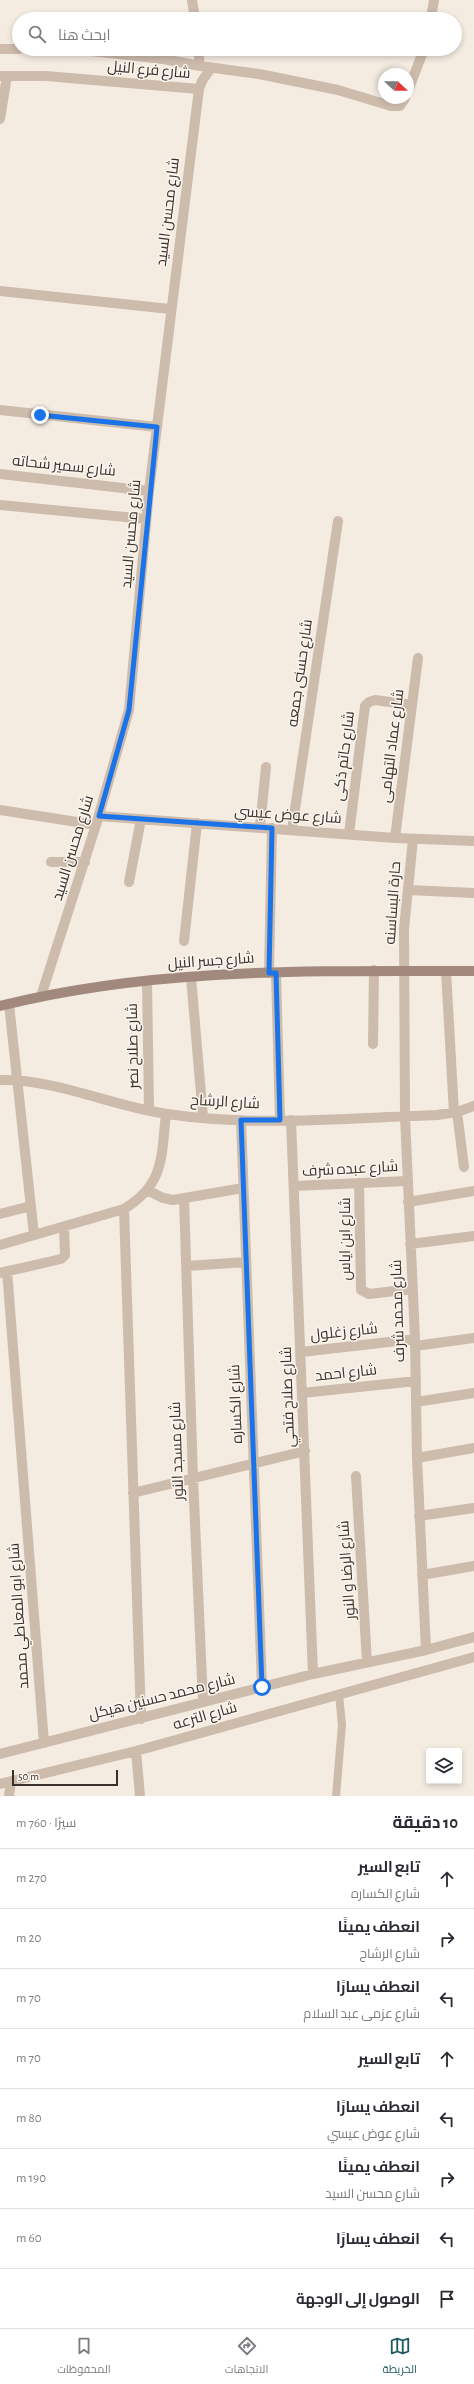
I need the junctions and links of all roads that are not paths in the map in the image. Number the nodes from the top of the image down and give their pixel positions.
1 (192, 0) edge
2 (434, 0) edge
3 (194, 12) edge
4 (432, 12) edge
5 (0, 49) edge
6 (12, 49) edge
7 (136, 56) edge
8 (199, 56) edge
9 (421, 56) edge
10 (200, 66) junction
11 (211, 68) junction
12 (414, 75) edge
13 (4, 76) edge
14 (199, 90) junction
15 (378, 103) edge
16 (384, 104) edge
17 (402, 104) edge
18 (0, 119) edge
19 (0, 291) edge
20 (170, 308) junction
21 (0, 410) edge
22 (157, 427) junction
23 (0, 474) edge
24 (149, 491) junction
25 (0, 505) edge
26 (146, 519) junction
27 (338, 521) dead end
28 (418, 658) dead end
29 (412, 705) junction
30 (266, 768) dead end
31 (0, 810) edge
32 (140, 819) junction
33 (97, 821) junction
34 (198, 823) junction
35 (260, 827) junction
36 (272, 828) junction
37 (292, 829) junction
38 (349, 834) junction
39 (395, 838) junction
40 (413, 839) junction
41 (474, 841) edge
42 (52, 862) dead end
43 (85, 862) junction
44 (129, 882) dead end
45 (408, 890) junction
46 (474, 893) edge
47 (184, 941) dead end
48 (374, 970) junction
49 (404, 970) junction
50 (446, 971) junction
51 (474, 971) edge
52 (272, 973) junction
53 (191, 978) junction
54 (146, 981) junction
55 (41, 996) junction
56 (5, 1005) edge
57 (373, 1044) dead end
58 (0, 1080) edge
59 (19, 1081) junction
60 (474, 1106) edge
61 (149, 1110) junction
62 (456, 1113) junction
63 (166, 1114) junction
64 (405, 1116) junction
65 (203, 1117) junction
66 (241, 1120) junction
67 (280, 1120) junction
68 (291, 1120) junction
69 (464, 1168) dead end
70 (407, 1181) junction
71 (359, 1183) junction
72 (294, 1186) junction
73 (243, 1188) junction
74 (147, 1190) junction
75 (474, 1191) edge
76 (184, 1198) junction
77 (408, 1202) junction
78 (31, 1206) junction
79 (124, 1209) junction
80 (0, 1214) edge
81 (64, 1227) junction
82 (34, 1235) junction
83 (474, 1236) edge
84 (410, 1244) junction
85 (0, 1245) edge
86 (246, 1262) junction
87 (187, 1266) junction
88 (4, 1272) edge
89 (412, 1288) junction
90 (474, 1338) edge
91 (415, 1342) junction
92 (300, 1352) junction
93 (416, 1381) junction
94 (302, 1393) junction
95 (474, 1393) edge
96 (416, 1402) junction
97 (474, 1448) edge
98 (305, 1451) junction
99 (417, 1458) junction
100 (254, 1463) junction
101 (356, 1476) dead end
102 (193, 1478) junction
103 (133, 1492) junction
104 (474, 1508) edge
105 (419, 1516) junction
106 (474, 1566) edge
107 (422, 1575) junction
108 (474, 1637) edge
109 (426, 1650) junction
110 (474, 1657) edge
111 (367, 1662) junction
112 (313, 1674) junction
113 (262, 1687) junction
114 (339, 1694) junction
115 (203, 1702) junction
116 (141, 1719) junction
117 (44, 1743) junction
118 (136, 1751) junction
119 (0, 1754) edge
120 (11, 1781) junction
121 (0, 1784) edge
122 (9, 1796) edge
123 (140, 1796) edge
124 (336, 1796) edge

1 - 3 street
2 - 4 street
5 - 6 street
7 - 10 street, شارع فرع النيل
8 - 10 street
9 - 12 street
10 - 11 street, شارع فرع النيل
11 - 14 street, شارع محسن السيد
11 - 15 street, شارع فرع النيل
13 - 14 street, شارع فرع النيل
13 - 18 street
14 - 20 street, شارع محسن السيد
16 - 17 street, شارع فرع النيل
19 - 20 street
20 - 22 street, شارع محسن السيد
21 - 22 street
22 - 24 street, شارع محسن السيد
23 - 24 street, شارع سمير شحاته
24 - 26 street, شارع محسن السيد
25 - 26 street
26 - 33 street, شارع محسن السيد
27 - 37 street, شارع حسنى جمعه
28 - 29 street, شارع عماد التهامى
29 - 38 street, شارع حاتم ذكى
29 - 39 street, شارع عماد التهامى
30 - 35 street
31 - 33 street, شارع عوض عيسي
32 - 33 street, شارع عوض عيسي
32 - 34 street, شارع عوض عيسي
32 - 44 street
33 - 43 street, شارع محسن السيد
34 - 35 street, شارع عوض عيسي
34 - 47 street
35 - 36 street, شارع عوض عيسي
36 - 37 street, شارع عوض عيسي
36 - 52 street
37 - 38 street, شارع عوض عيسي
38 - 39 street, شارع عوض عيسي
39 - 40 street, شارع عوض عيسي
40 - 41 street, شارع عوض عيسي
40 - 45 street, حارة البساسنه
42 - 43 street
43 - 55 street, شارع محسن السيد
45 - 46 street
45 - 49 street, حارة البساسنه
48 - 49 street, شارع جسر النيل
48 - 52 street, شارع جسر النيل
48 - 57 street
49 - 50 street, شارع جسر النيل
49 - 64 street, شارع محمد شرف
50 - 51 street, شارع جسر النيل
50 - 62 street
52 - 53 street, شارع جسر النيل
52 - 67 street
53 - 54 street, شارع جسر النيل
53 - 65 street
54 - 55 street, شارع جسر النيل
54 - 61 street, شارع صلاح نصر
55 - 56 street, شارع جسر النيل
56 - 59 street
58 - 59 street, شارع الرشاح
59 - 61 street, شارع الرشاح
59 - 78 street
60 - 62 street, شارع الرشاح
61 - 63 street, شارع الرشاح
62 - 64 street, شارع الرشاح
62 - 69 street
63 - 65 street, شارع الرشاح
63 - 74 street
64 - 68 street, شارع الرشاح
64 - 70 street, شارع محمد شرف
65 - 66 street, شارع الرشاح
66 - 67 street, شارع الرشاح
66 - 73 street, شارع الكساره
67 - 68 street, شارع الرشاح
68 - 72 street, شارع صلاح فتحي
70 - 71 street, شارع عبده شرف
70 - 77 street, شارع محمد شرف
71 - 72 street, شارع عبده شرف
71 - 89 street, شارع ابن اياس
72 - 92 street, شارع صلاح فتحي
73 - 76 street
73 - 86 street, شارع الكساره
74 - 76 street
74 - 79 street
75 - 77 street
76 - 87 street, شارع مسجد النور
77 - 84 street, شارع محمد شرف
78 - 80 street
78 - 82 street
79 - 81 street
79 - 103 street
81 - 82 street
81 - 88 street
82 - 85 street
83 - 84 street
84 - 89 street, شارع محمد شرف
86 - 87 street
86 - 100 street, شارع الكساره
87 - 102 street, شارع مسجد النور
88 - 117 street, شارع ابو المعاطي محمد
89 - 91 street, شارع محمد شرف
90 - 91 street, شارع زغلول
91 - 92 street, شارع زغلول
91 - 93 street, شارع محمد شرف
92 - 94 street, شارع صلاح فتحي
93 - 94 street, شارع احمد
93 - 96 street, شارع محمد شرف
94 - 98 street, شارع صلاح فتحي
95 - 96 street
96 - 99 street, شارع محمد شرف
97 - 99 street
98 - 100 street
98 - 112 street, شارع صلاح فتحي
99 - 105 street, شارع محمد شرف
100 - 102 street
100 - 113 street, شارع الكساره
101 - 111 street, شارع الرضا و النور
102 - 103 street
102 - 115 street, شارع مسجد النور
103 - 116 street
104 - 105 street
105 - 107 street, شارع محمد شرف
106 - 107 street
107 - 109 street, شارع محمد شرف
108 - 109 street, شارع محمد حسنين هيكل
109 - 111 street, شارع محمد حسنين هيكل
110 - 114 street, شارع الترعه
111 - 112 street, شارع محمد حسنين هيكل
112 - 113 street, شارع محمد حسنين هيكل
113 - 115 street, شارع محمد حسنين هيكل
114 - 118 street, شارع الترعه
114 - 124 lane
115 - 116 street, شارع محمد حسنين هيكل
116 - 117 street, شارع محمد حسنين هيكل
117 - 119 street, شارع محمد حسنين هيكل
118 - 120 street, شارع الترعه
118 - 123 street
120 - 121 street, شارع الترعه
120 - 122 street

